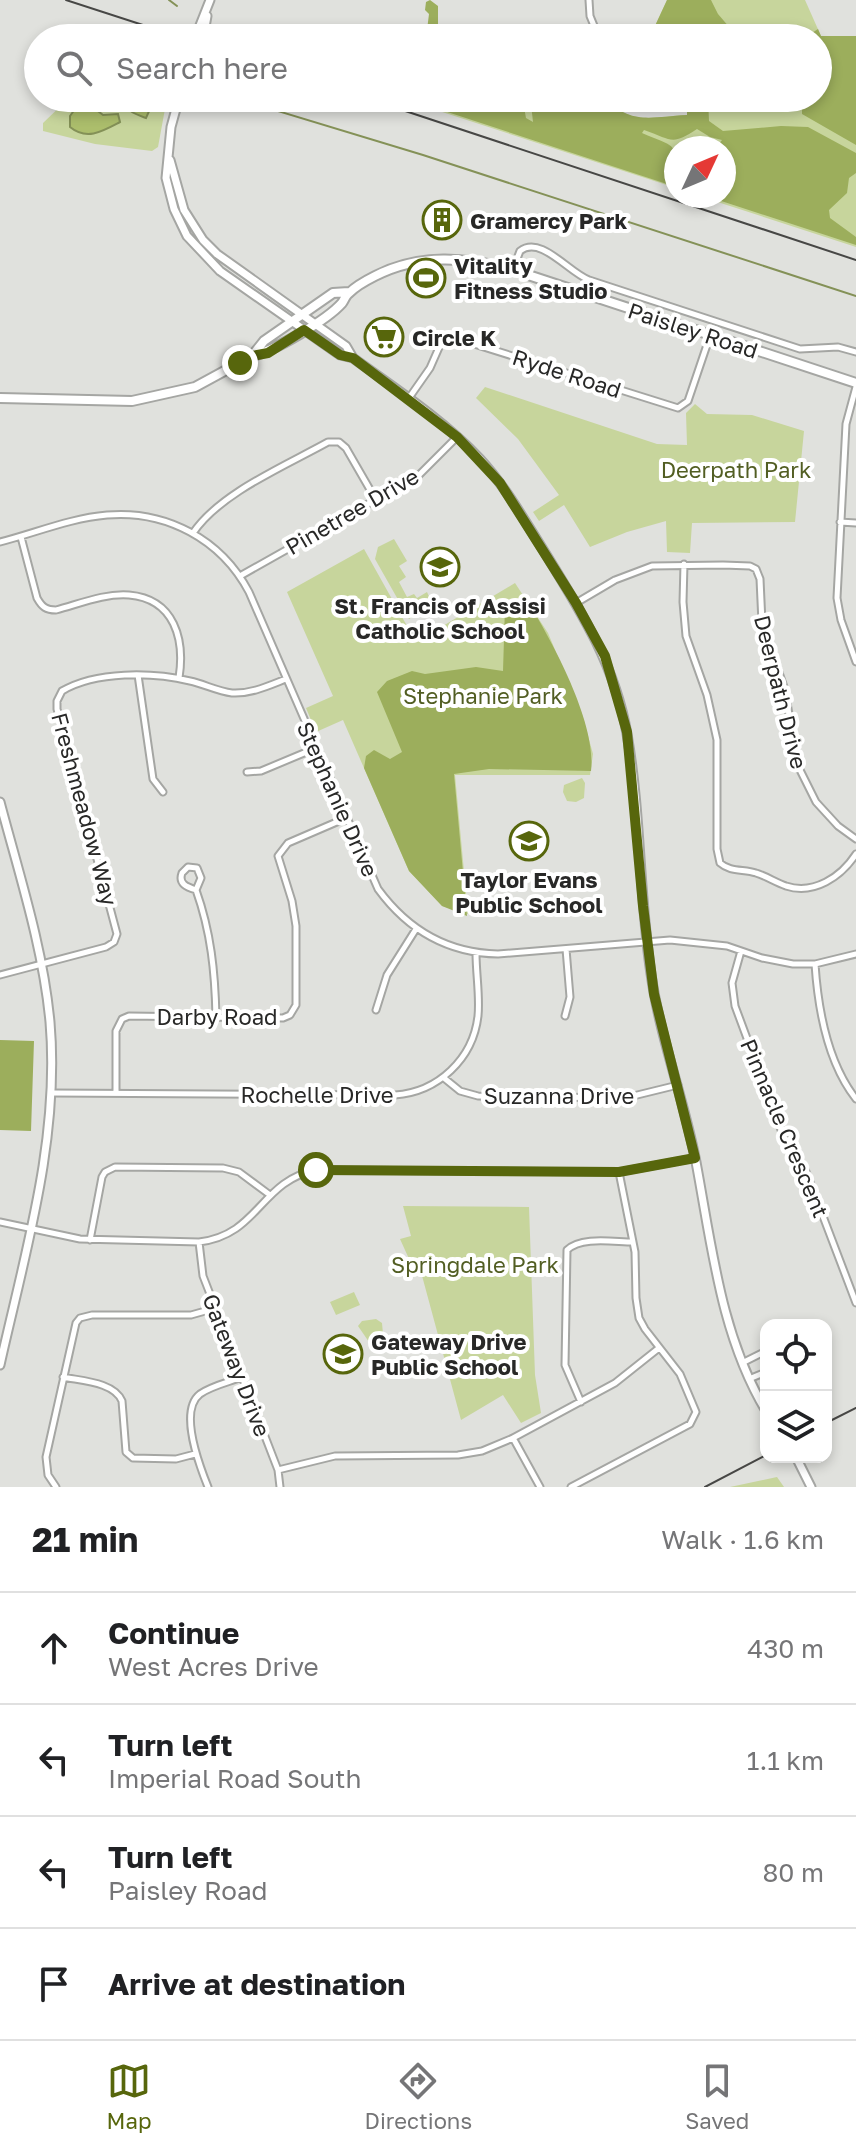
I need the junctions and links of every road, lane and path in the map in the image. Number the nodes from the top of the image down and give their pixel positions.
1 (210, 0) edge
2 (589, 0) edge
3 (207, 10) junction
4 (201, 24) edge
5 (205, 24) edge
6 (593, 24) edge
7 (175, 112) edge
8 (170, 160) junction
9 (513, 270) junction
10 (349, 292) junction
11 (302, 314) junction
12 (292, 321) junction
13 (314, 323) junction
14 (304, 330) junction
15 (710, 336) junction
16 (856, 352) edge
17 (252, 356) junction
18 (353, 358) junction
19 (856, 385) edge
20 (0, 398) edge
21 (409, 399) junction
22 (457, 437) junction
23 (376, 500) junction
24 (840, 522) junction
25 (856, 523) edge
26 (193, 533) junction
27 (21, 537) junction
28 (0, 542) edge
29 (684, 564) junction
30 (240, 576) junction
31 (576, 603) junction
32 (856, 662) edge
33 (138, 675) junction
34 (179, 678) junction
35 (286, 679) junction
36 (316, 748) junction
37 (247, 772) dead end
38 (163, 792) dead end
39 (0, 802) edge
40 (346, 818) junction
41 (856, 839) edge
42 (856, 854) edge
43 (196, 890) junction
44 (416, 929) junction
45 (647, 942) junction
46 (566, 949) junction
47 (741, 951) junction
48 (476, 953) junction
49 (856, 954) edge
50 (42, 964) junction
51 (815, 964) junction
52 (0, 975) edge
53 (376, 1010) dead end
54 (565, 1016) dead end
55 (216, 1017) junction
56 (444, 1078) junction
57 (678, 1085) junction
58 (51, 1093) junction
59 (116, 1093) junction
60 (856, 1099) edge
61 (695, 1158) junction
62 (619, 1172) junction
63 (270, 1195) junction
64 (0, 1222) edge
65 (31, 1229) junction
66 (90, 1240) junction
67 (199, 1242) junction
68 (633, 1242) junction
69 (856, 1303) edge
70 (216, 1308) junction
71 (659, 1348) junction
72 (760, 1354) edge
73 (741, 1364) junction
74 (0, 1365) edge
75 (760, 1374) edge
76 (63, 1377) junction
77 (242, 1377) junction
78 (749, 1379) junction
79 (760, 1400) edge
80 (581, 1402) junction
81 (513, 1438) junction
82 (195, 1454) junction
83 (795, 1463) edge
84 (798, 1463) edge
85 (799, 1467) junction
86 (278, 1470) junction
87 (56, 1487) edge
88 (208, 1487) edge
89 (280, 1487) edge
90 (540, 1487) edge
91 (571, 1487) edge
92 (811, 1487) edge

1 - 3 street
2 - 6 street
3 - 4 street
3 - 5 street
7 - 8 street
8 - 11 street
8 - 12 street
9 - 10 main road, Paisley Road
9 - 15 main road, Paisley Road
9 - 16 street
10 - 11 main road, Paisley Road
10 - 13 main road, Paisley Road
11 - 12 main road, Paisley Road
11 - 13 street
12 - 14 street
12 - 17 main road, Paisley Road
13 - 14 main road, Paisley Road
13 - 18 street
14 - 17 main road, Paisley Road
14 - 18 street
15 - 19 main road, Paisley Road
15 - 21 street, Ryde Road
17 - 20 main road, Paisley Road
18 - 21 street
19 - 24 street
21 - 22 street
22 - 23 street, Pinetree Drive
22 - 31 street
23 - 26 street
23 - 30 street, Pinetree Drive
24 - 25 street
24 - 32 street
26 - 27 street, Stephanie Drive
26 - 30 street, Stephanie Drive
27 - 28 street, Stephanie Drive
27 - 34 street
29 - 31 street, Deerpath Drive
29 - 41 street, Deerpath Drive
29 - 42 street
30 - 35 street, Stephanie Drive
31 - 45 street
33 - 34 street, Freshmeadow Way
33 - 38 street
33 - 50 street, Freshmeadow Way
34 - 35 street, Freshmeadow Way
35 - 36 street, Stephanie Drive
36 - 37 street
36 - 40 street, Stephanie Drive
39 - 50 street
40 - 44 street, Stephanie Drive
40 - 55 street, Darby Road
43 - 43 street
43 - 55 street
44 - 48 street, Stephanie Drive
44 - 53 street
45 - 46 street, Stephanie Drive
45 - 47 street, Stephanie Drive
45 - 57 street
46 - 48 street, Stephanie Drive
46 - 54 street
47 - 51 street, Stephanie Drive
47 - 69 street, Pinnacle Crescent
48 - 56 street, Rochelle Drive
49 - 51 street, Stephanie Drive
50 - 52 street, Freshmeadow Way
50 - 58 street
51 - 60 street
55 - 59 street, Darby Road
56 - 57 street, Suzanna Drive
56 - 59 street, Rochelle Drive
57 - 61 street
58 - 59 street, Rochelle Drive
58 - 65 street
61 - 62 street
61 - 73 street
62 - 63 street
62 - 68 street
63 - 66 street
63 - 67 street
64 - 65 street
65 - 66 street
65 - 74 street
66 - 67 street
67 - 70 street, Gateway Drive
68 - 71 street
68 - 80 street
70 - 76 street
70 - 77 street, Gateway Drive
71 - 80 street
71 - 91 street
72 - 73 street
73 - 78 street
75 - 78 street
76 - 82 street
76 - 87 street
77 - 82 street
77 - 86 street, Gateway Drive
78 - 79 street
80 - 81 street
81 - 86 street
81 - 90 street
82 - 88 street
83 - 85 street
84 - 85 street
85 - 92 street
86 - 89 street, Gateway Drive

